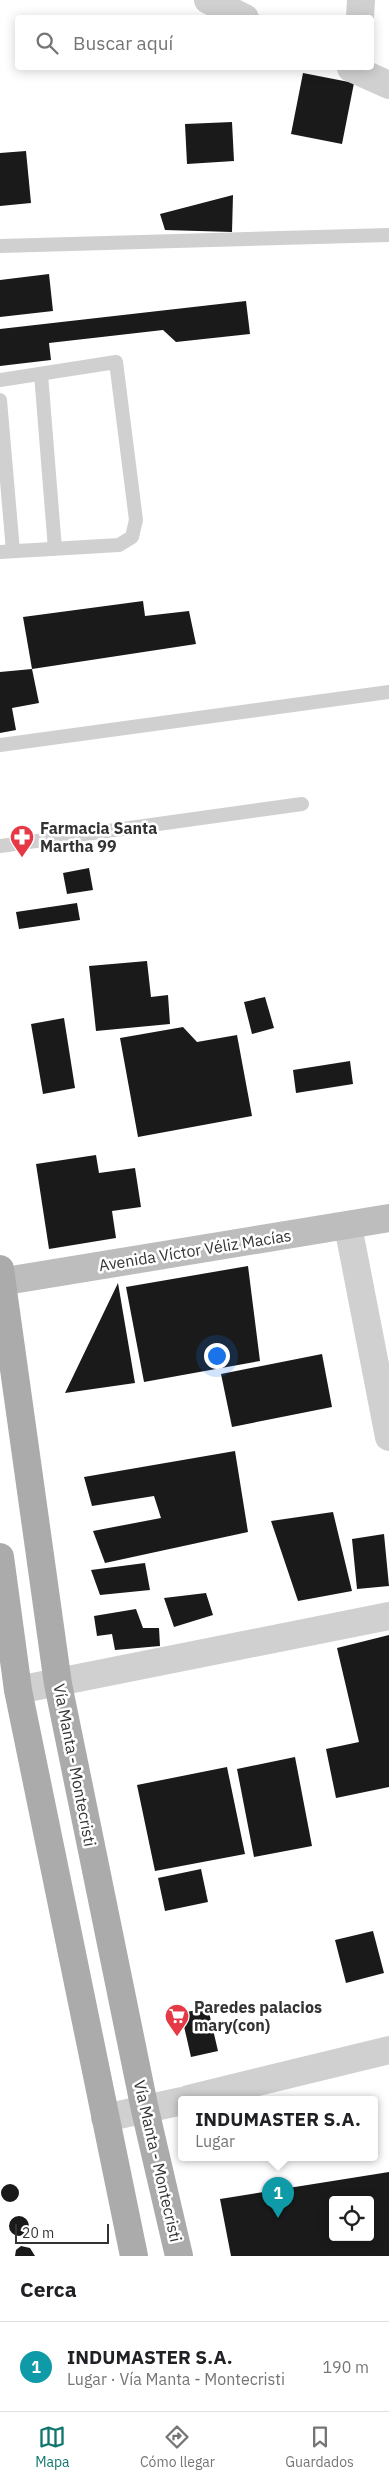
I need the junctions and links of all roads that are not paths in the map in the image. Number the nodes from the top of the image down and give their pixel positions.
1 (208, 0) edge
2 (361, 0) edge
3 (239, 15) edge
4 (360, 15) edge
5 (358, 70) edge
6 (389, 85) edge
7 (389, 235) edge
8 (0, 246) edge
9 (41, 374) junction
10 (0, 380) edge
11 (0, 400) edge
12 (55, 549) junction
13 (7, 552) edge
14 (389, 692) edge
15 (0, 745) edge
16 (302, 804) dead end
17 (0, 846) edge
18 (389, 1218) edge
19 (348, 1226) junction
20 (1, 1277) edge
21 (389, 1438) edge
22 (0, 1557) edge
23 (389, 1616) edge
24 (58, 1684) junction
25 (18, 1690) junction
26 (389, 2050) edge
27 (200, 2096) edge
28 (178, 2102) edge
29 (145, 2110) junction
30 (105, 2118) junction
31 (134, 2256) edge
32 (179, 2256) edge

1 - 3 street
2 - 4 street
5 - 6 street
7 - 8 lane
9 - 10 lane
9 - 12 lane
9 - 12 lane
11 - 13 lane
12 - 13 lane
14 - 15 lane
16 - 17 lane
18 - 19 street, Avenida Víctor Véliz Macías
19 - 20 street, Avenida Víctor Véliz Macías
19 - 21 street
20 - 24 main road, Vía Manta - Montecristi
22 - 25 main road
23 - 24 street
24 - 25 street
24 - 29 main road, Vía Manta - Montecristi
25 - 30 main road
26 - 27 street
28 - 29 street
29 - 30 street
29 - 32 main road, Vía Manta - Montecristi
30 - 31 main road

